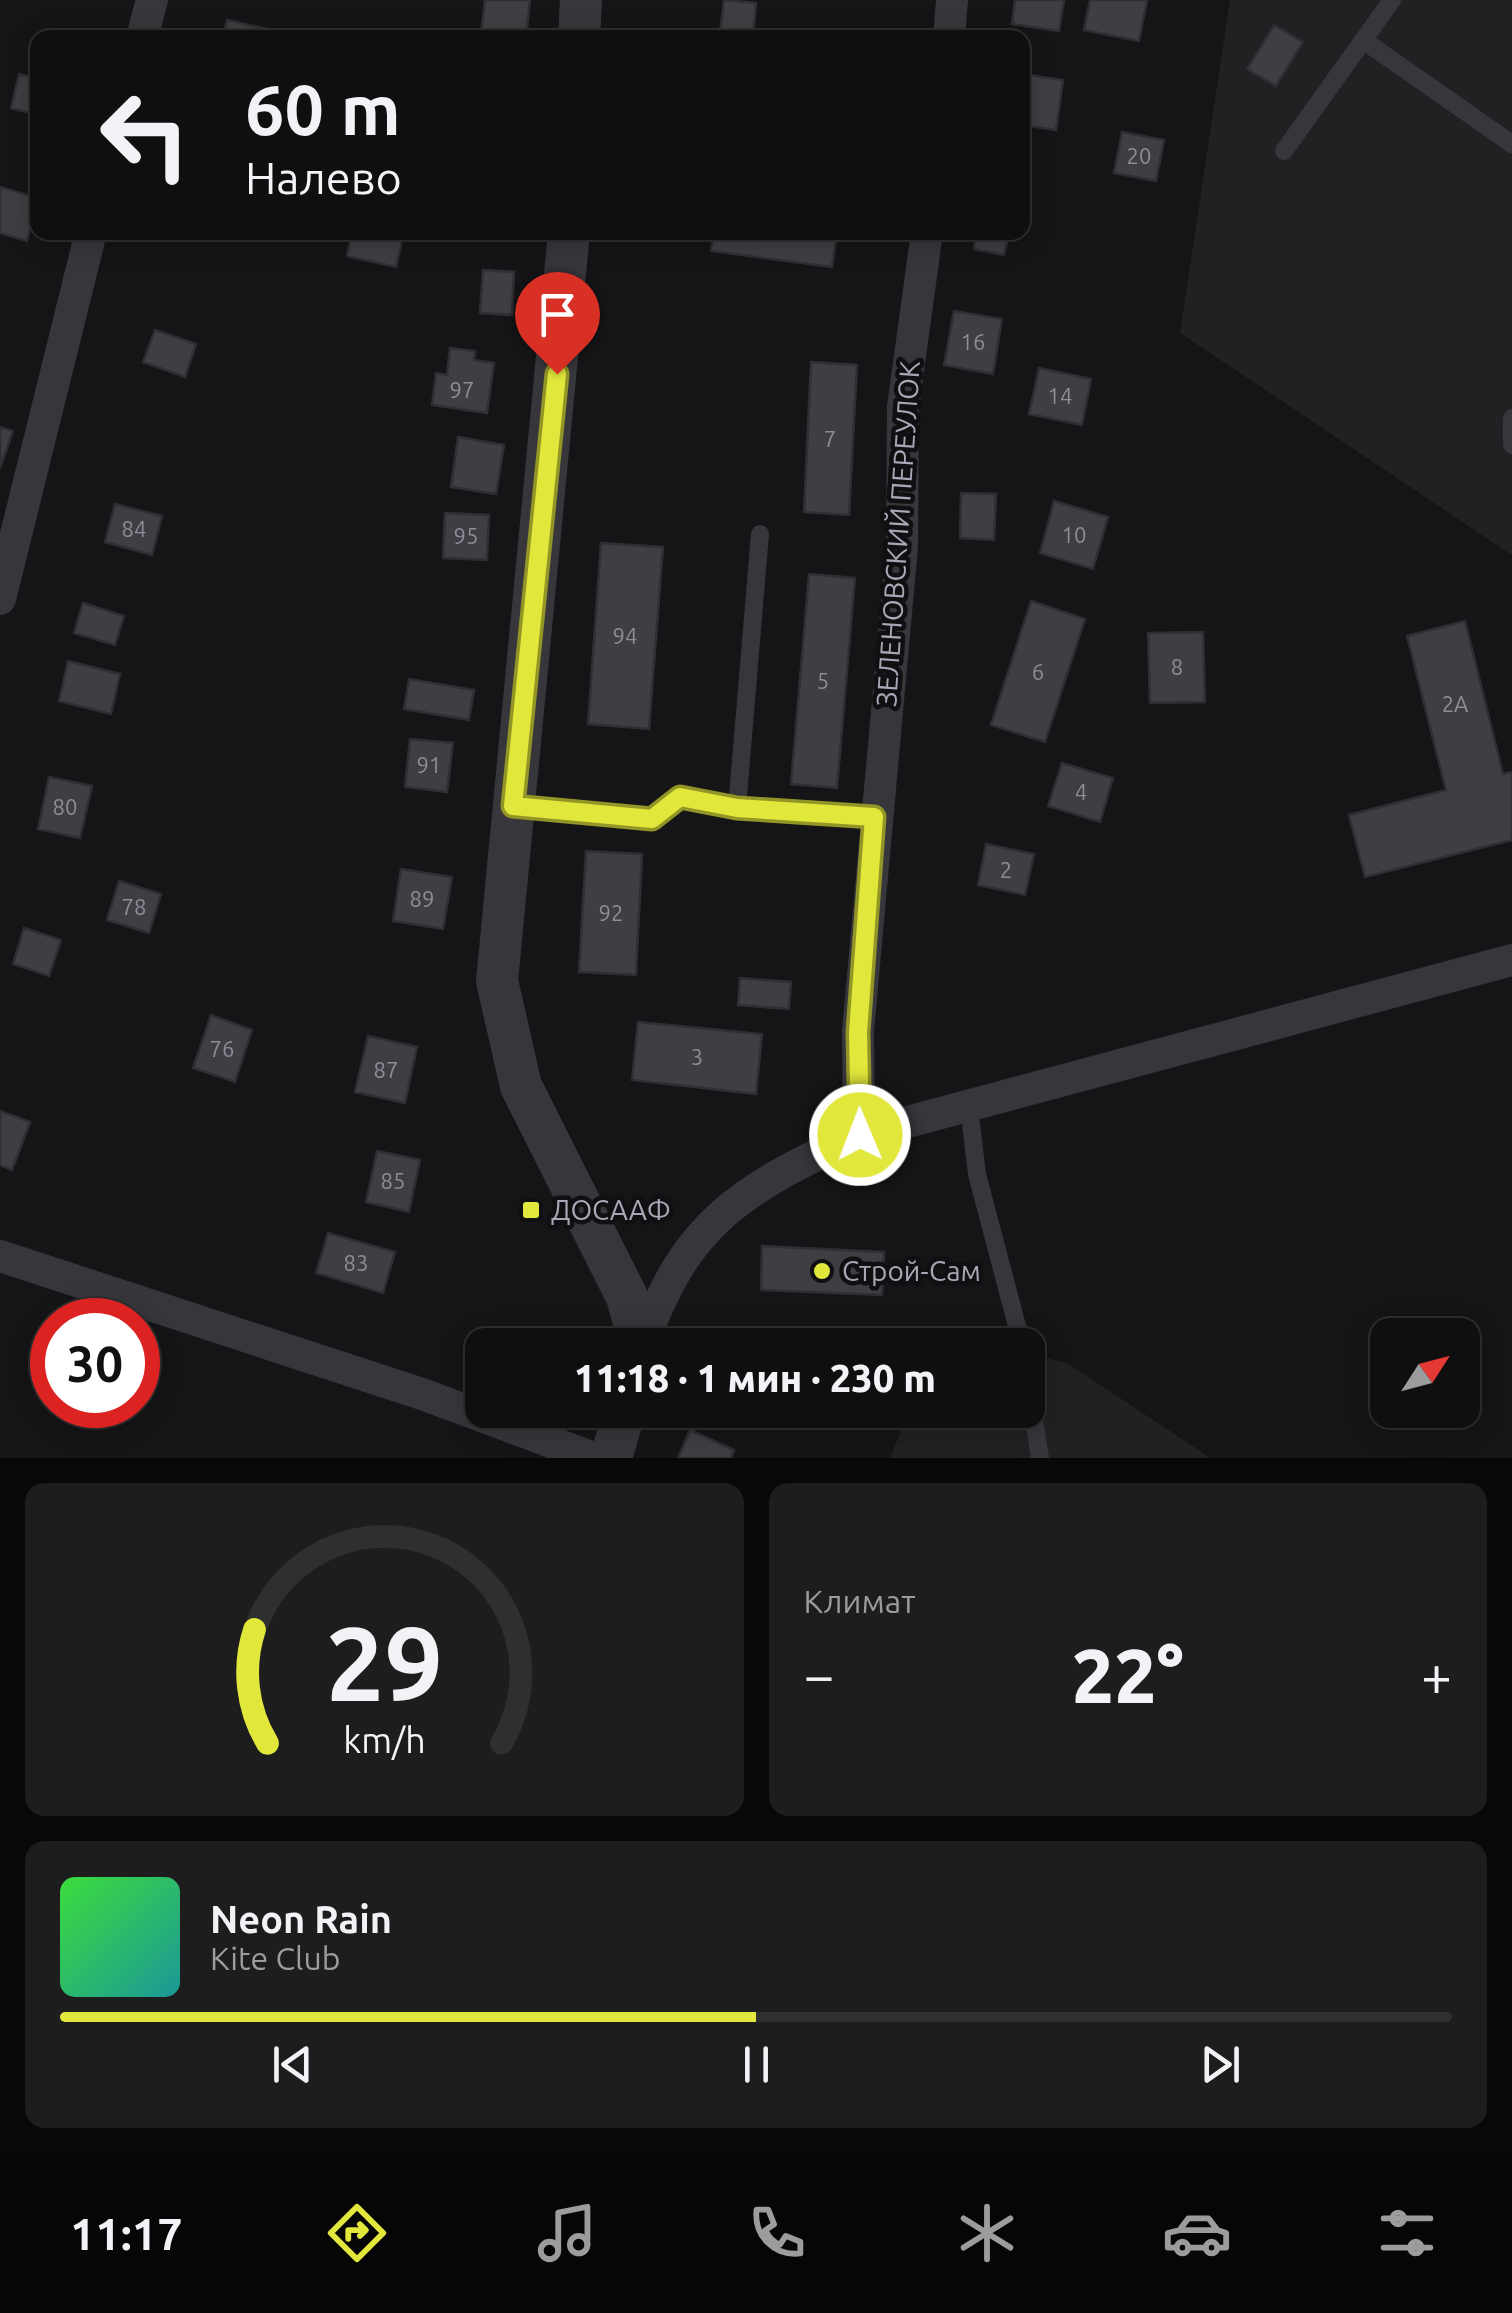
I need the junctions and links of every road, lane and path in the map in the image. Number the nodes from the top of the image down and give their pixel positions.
1 (152, 0) edge
2 (581, 0) edge
3 (952, 0) edge
4 (1392, 0) edge
5 (144, 30) edge
6 (579, 30) edge
7 (950, 30) edge
8 (1363, 40) junction
9 (1512, 144) edge
10 (1284, 151) dead end
11 (89, 240) edge
12 (568, 240) edge
13 (926, 240) edge
14 (1512, 418) edge
15 (1512, 445) edge
16 (760, 534) dead end
17 (0, 599) edge
18 (513, 806) junction
19 (737, 808) junction
20 (874, 817) junction
21 (1512, 960) edge
22 (968, 1107) junction
23 (860, 1135) junction
24 (0, 1256) edge
25 (637, 1328) edge
26 (648, 1328) edge
27 (1017, 1328) edge
28 (620, 1428) edge
29 (1035, 1428) edge
30 (594, 1458) edge
31 (611, 1458) edge
32 (1040, 1458) edge

1 - 5 street
2 - 6 street
3 - 7 street
4 - 8 lane
8 - 9 lane
8 - 10 lane
11 - 17 street
12 - 18 street
13 - 20 street, ЗЕЛЕНОВСКИЙ ПЕРЕУЛОК
14 - 15 lane
16 - 19 lane
18 - 19 lane
18 - 25 street
19 - 20 lane
20 - 23 street, ЗЕЛЕНОВСКИЙ ПЕРЕУЛОК
21 - 22 street
22 - 23 street
22 - 27 lane
23 - 26 street
24 - 30 street
28 - 31 street
29 - 32 lane

